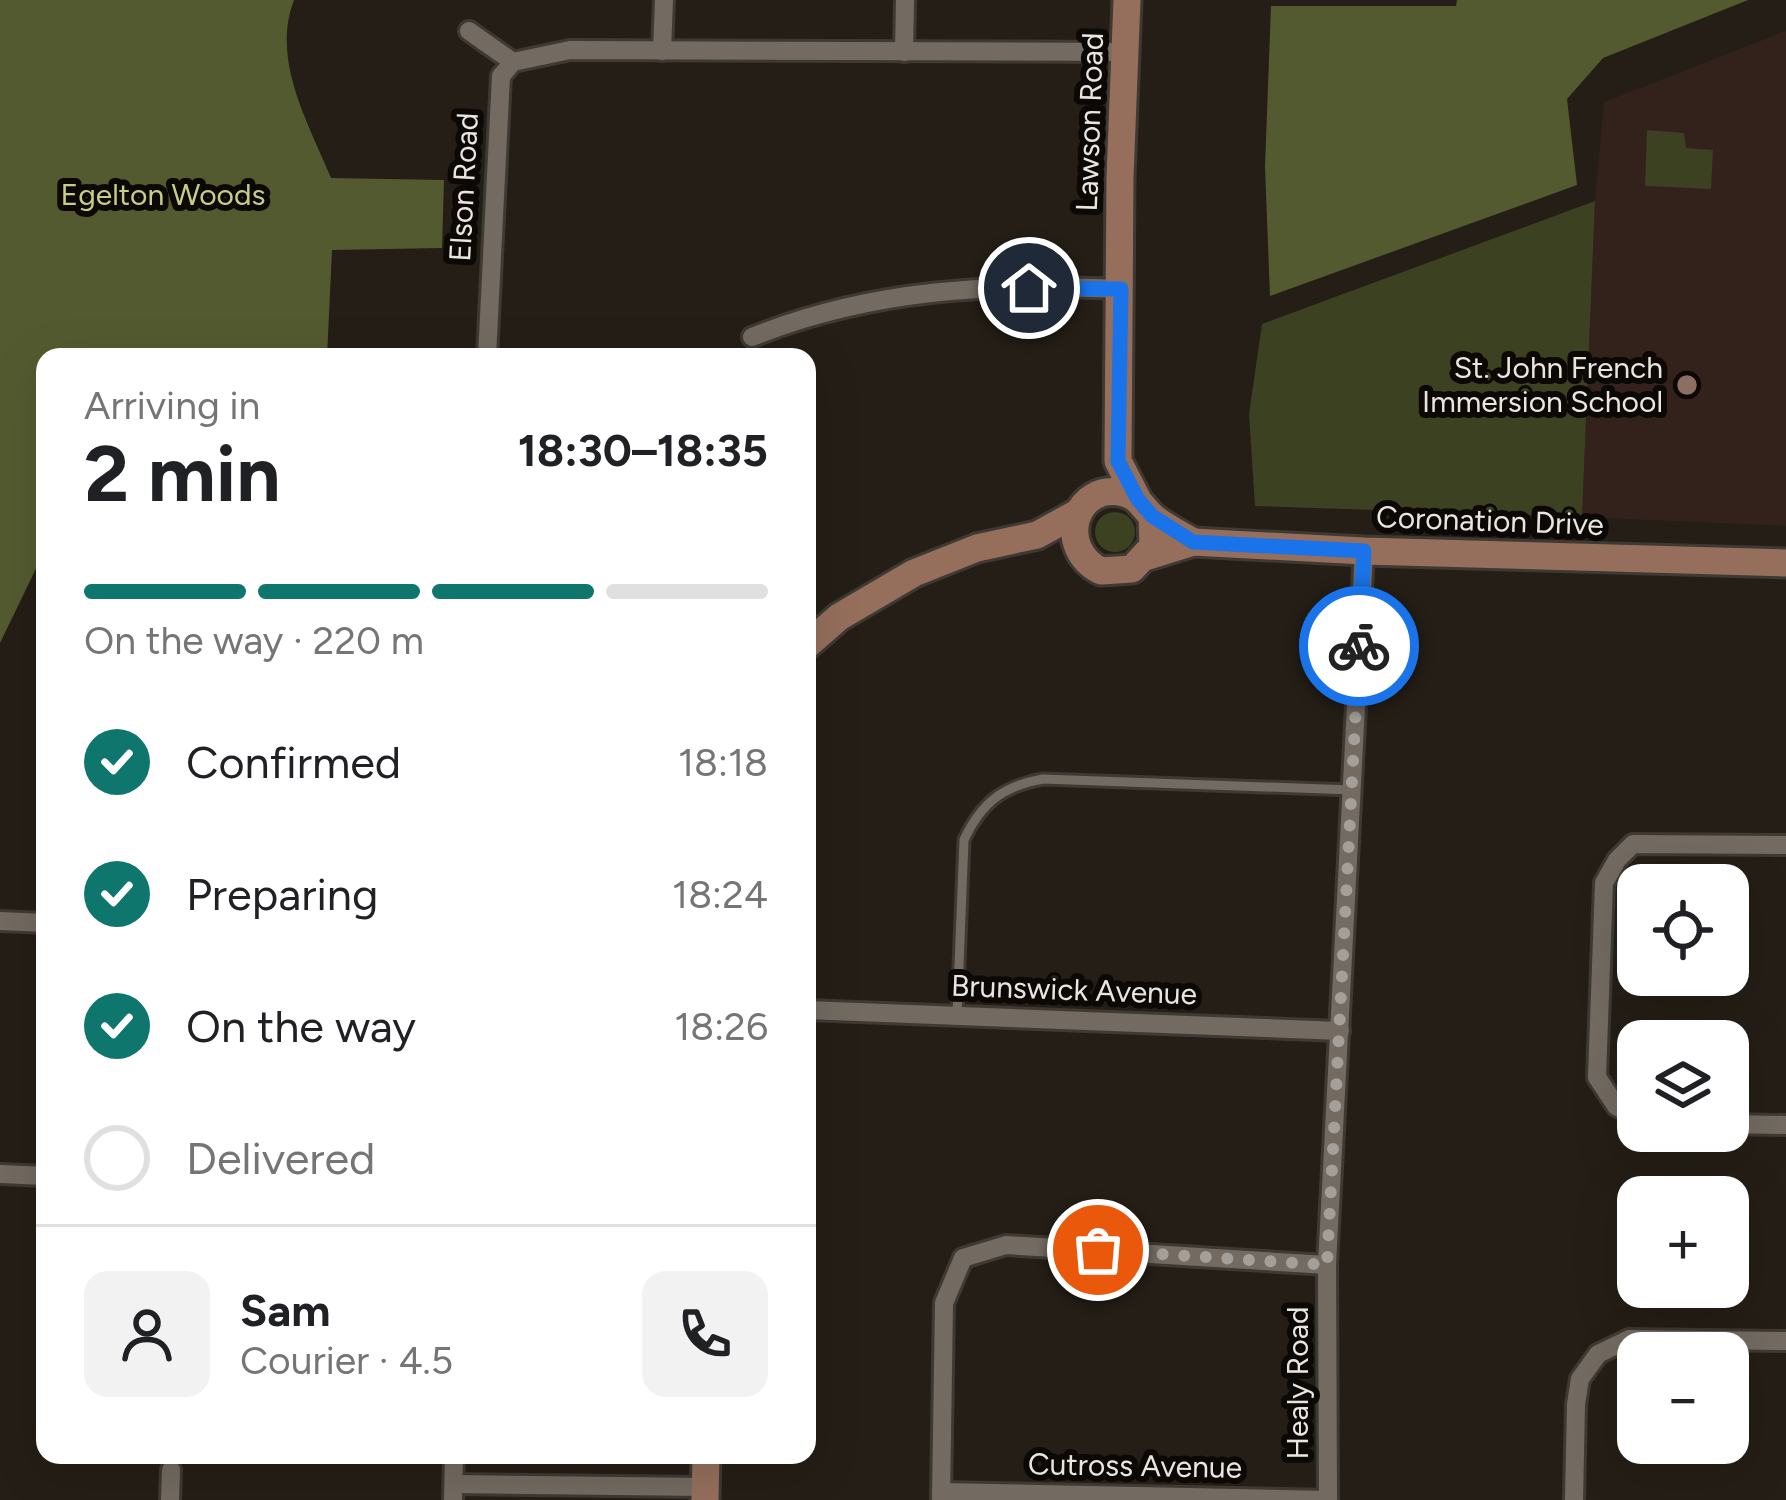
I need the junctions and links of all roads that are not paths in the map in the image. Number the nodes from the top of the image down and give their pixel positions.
1 (664, 0) edge
2 (905, 0) edge
3 (1127, 0) edge
4 (469, 31) dead end
5 (662, 51) junction
6 (904, 52) junction
7 (1125, 52) junction
8 (513, 62) junction
9 (1121, 289) junction
10 (752, 337) dead end
11 (487, 348) edge
12 (1118, 461) junction
13 (1086, 504) junction
14 (1144, 507) junction
15 (1037, 535) junction
16 (1193, 542) junction
17 (1078, 551) junction
18 (1364, 551) junction
19 (1148, 556) junction
20 (1786, 563) edge
21 (816, 637) edge
22 (1352, 790) junction
23 (1786, 845) edge
24 (0, 921) edge
25 (36, 922) edge
26 (816, 1010) edge
27 (957, 1016) junction
28 (1340, 1031) junction
29 (1617, 1107) edge
30 (1749, 1124) edge
31 (1786, 1125) edge
32 (0, 1174) edge
33 (36, 1176) edge
34 (1327, 1265) junction
35 (1786, 1341) edge
36 (706, 1464) edge
37 (171, 1470) dead end
38 (454, 1492) edge
39 (705, 1494) edge
40 (940, 1496) edge
41 (170, 1500) edge
42 (1328, 1500) edge
43 (1574, 1500) edge

1 - 5 street
2 - 6 street
3 - 7 street, Lawson Road
4 - 8 street
5 - 6 street
5 - 8 street
6 - 7 street
7 - 9 street, Lawson Road
8 - 11 street, Elson Road
9 - 10 street
9 - 12 street, Lawson Road
12 - 13 street
12 - 14 street, Lawson Road
13 - 14 street
13 - 15 street
13 - 17 street
14 - 16 street, Coronation Drive
14 - 19 street
15 - 17 street
15 - 21 street
16 - 18 street, Coronation Drive
16 - 19 street, Coronation Drive
17 - 19 street
18 - 20 street, Coronation Drive
18 - 22 street, Healy Road
22 - 27 lane
22 - 28 street, Healy Road
23 - 29 street
24 - 25 street
26 - 27 street, Brunswick Avenue
27 - 28 street, Brunswick Avenue
28 - 34 street, Healy Road
30 - 31 street
32 - 33 street
34 - 40 street, Healy Road
34 - 42 street, Healy Road
35 - 43 street
36 - 39 street
37 - 41 street
38 - 39 street
40 - 42 street, Cutross Avenue

